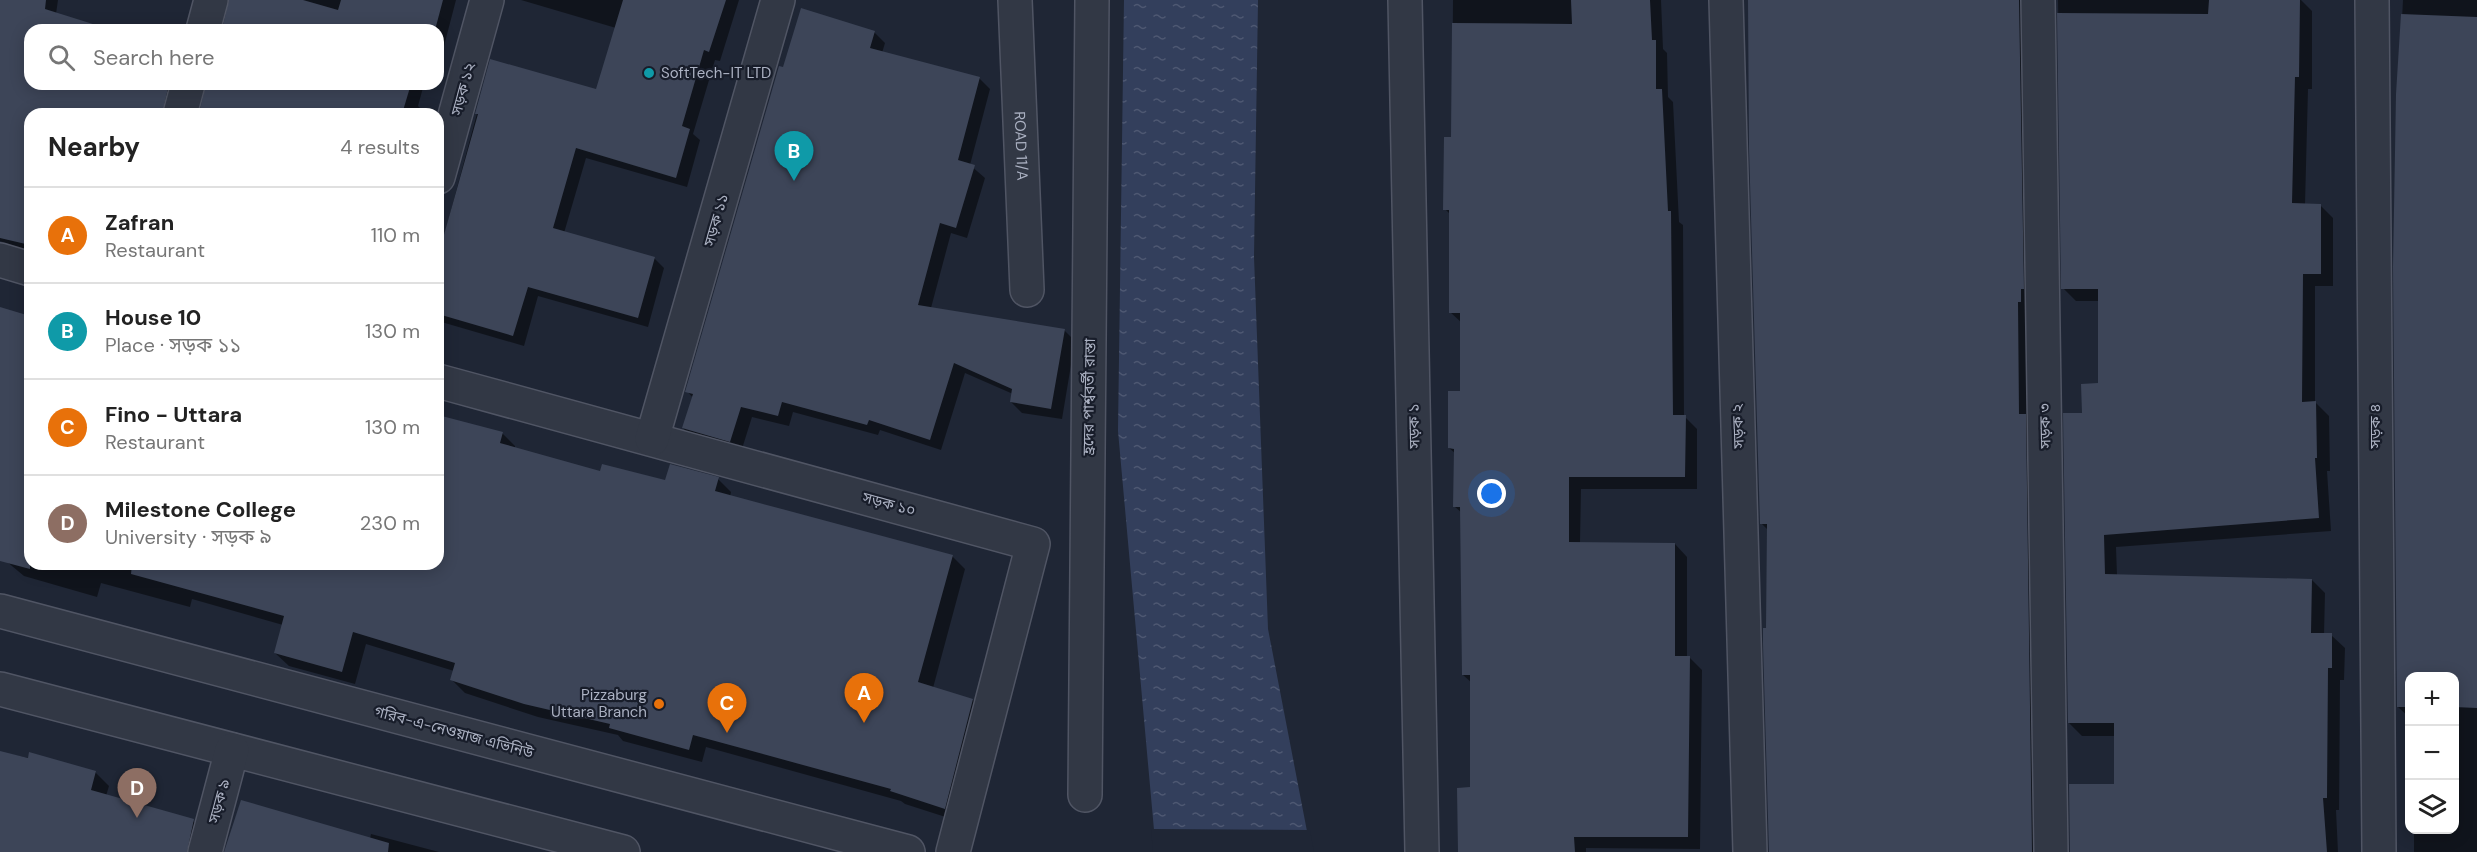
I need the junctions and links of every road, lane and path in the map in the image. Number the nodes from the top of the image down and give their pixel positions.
1 (211, 0) edge
2 (487, 0) edge
3 (778, 0) edge
4 (1015, 0) edge
5 (1092, 0) edge
6 (1405, 0) edge
7 (1726, 0) edge
8 (2038, 0) edge
9 (2372, 0) edge
10 (205, 24) edge
11 (186, 90) edge
12 (182, 108) edge
13 (444, 155) edge
14 (0, 260) edge
15 (24, 267) edge
16 (1027, 290) dead end
17 (444, 383) edge
18 (652, 440) junction
19 (0, 612) edge
20 (0, 689) edge
21 (232, 750) junction
22 (1085, 795) dead end
23 (556, 843) edge
24 (205, 852) edge
25 (623, 852) edge
26 (908, 852) edge
27 (953, 852) edge
28 (1422, 852) edge
29 (1750, 852) edge
30 (2051, 852) edge
31 (2379, 852) edge

1 - 10 street
2 - 13 street, সড়ক ১২
3 - 18 street, সড়ক ১১
4 - 16 street, ROAD 11/A
5 - 22 street, হ্রদের পার্শ্ববর্তী রাস্তা
6 - 28 street, সড়ক ১
7 - 29 street, সড়ক ২
8 - 30 street, সড়ক ৩
9 - 31 street, সড়ক ৪
11 - 12 street
14 - 15 street
17 - 18 street, সড়ক ১০
18 - 27 street, সড়ক ১০
19 - 26 street, গরিব-এ-নেওয়াজ এভিনিউ
20 - 21 street
21 - 23 street
21 - 24 street, সড়ক ৯
23 - 25 street

